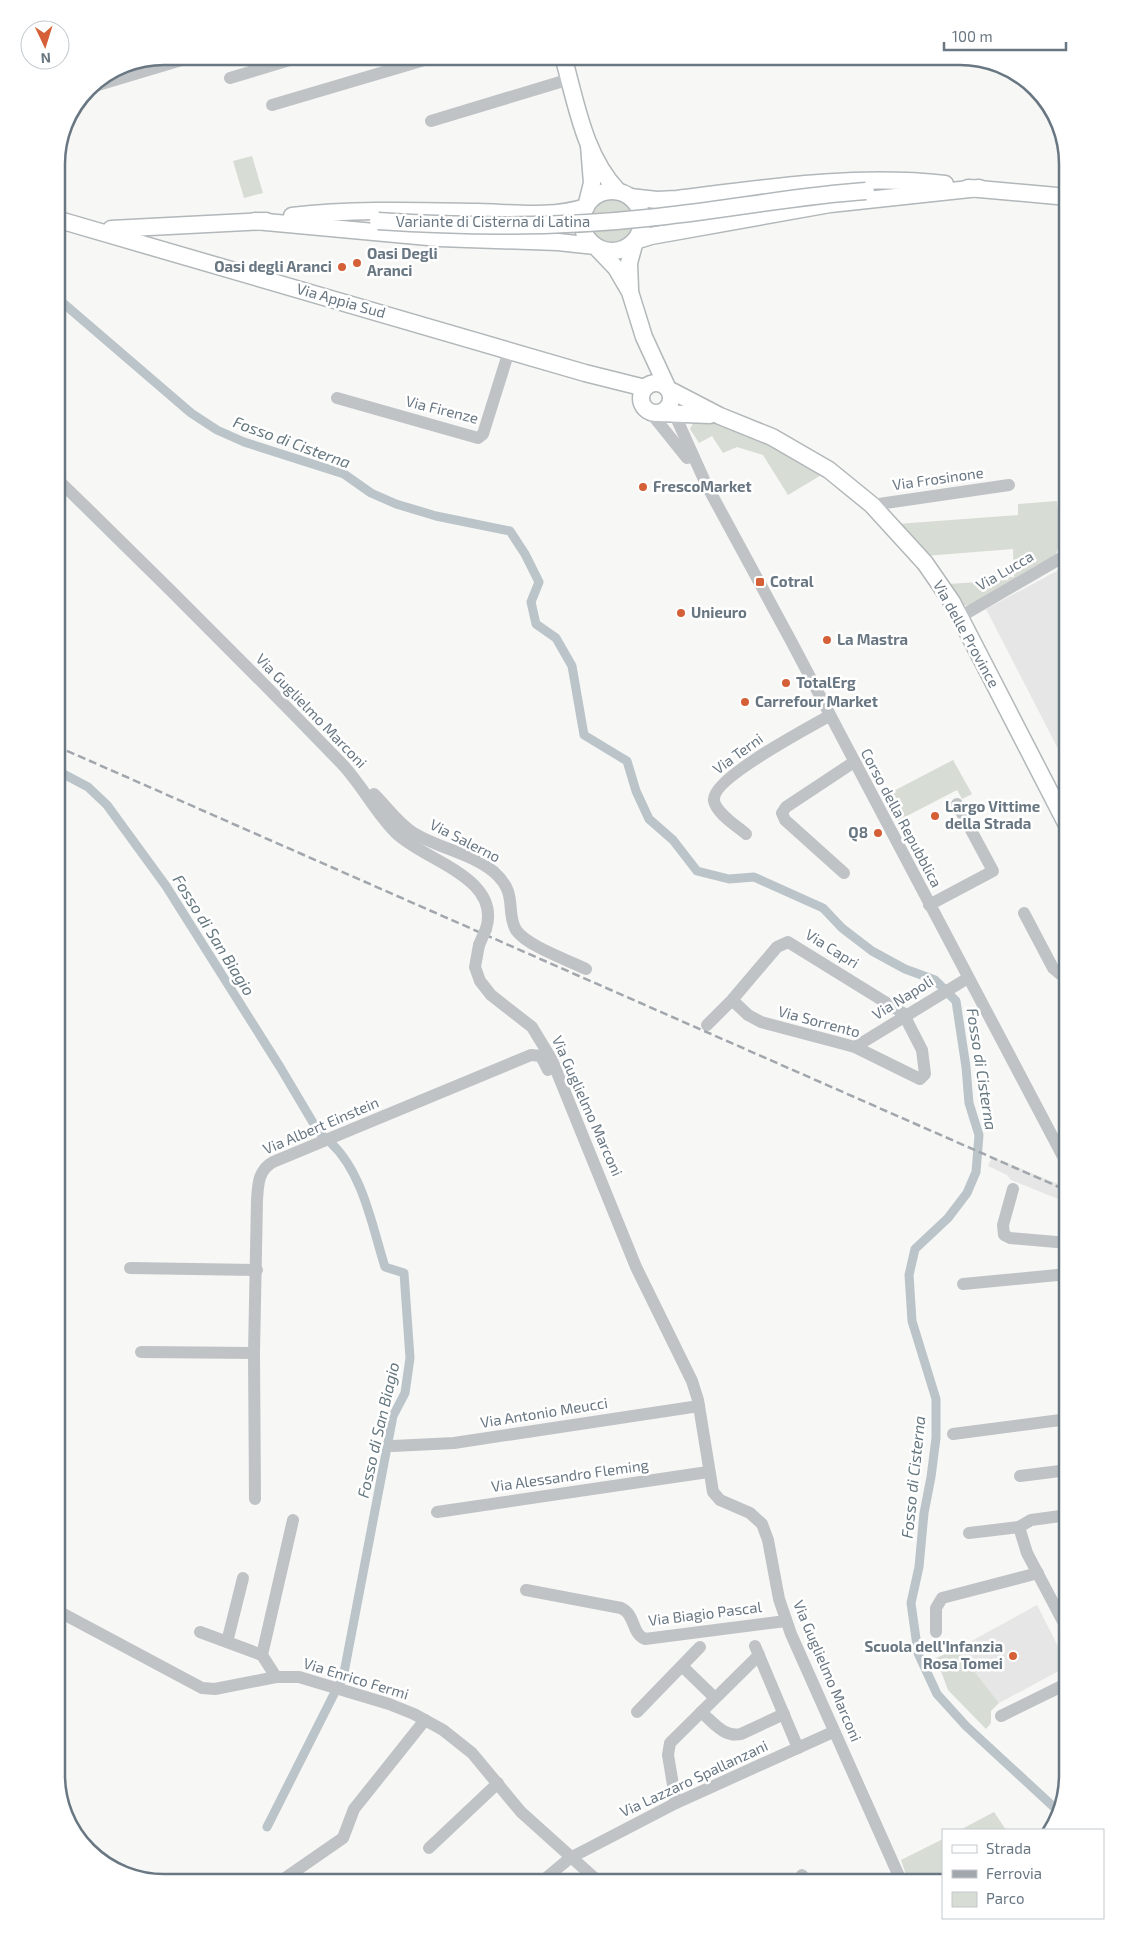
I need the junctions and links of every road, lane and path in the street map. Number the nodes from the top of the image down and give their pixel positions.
1 (165, 65) edge
2 (273, 65) edge
3 (408, 65) edge
4 (566, 65) edge
5 (230, 78) dead end
6 (570, 79) junction
7 (110, 81) edge
8 (272, 105) dead end
9 (431, 121) dead end
10 (589, 145) junction
11 (979, 188) junction
12 (624, 194) junction
13 (1059, 196) edge
14 (586, 207) junction
15 (65, 221) edge
16 (255, 221) junction
17 (96, 229) junction
18 (635, 241) junction
19 (595, 246) junction
20 (630, 292) junction
21 (644, 337) junction
22 (509, 351) junction
23 (585, 374) junction
24 (648, 386) junction
25 (337, 398) dead end
26 (661, 406) junction
27 (695, 413) junction
28 (720, 416) junction
29 (685, 442) junction
30 (706, 484) junction
31 (1009, 485) dead end
32 (65, 487) edge
33 (872, 505) junction
34 (1059, 559) edge
35 (960, 617) junction
36 (829, 716) junction
37 (854, 762) junction
38 (358, 784) junction
39 (1059, 795) edge
40 (958, 804) dead end
41 (746, 834) dead end
42 (844, 873) dead end
43 (929, 904) junction
44 (1024, 913) dead end
45 (586, 969) dead end
46 (1059, 973) edge
47 (968, 978) junction
48 (732, 1000) junction
49 (905, 1016) junction
50 (708, 1025) dead end
51 (855, 1047) junction
52 (569, 1097) junction
53 (1059, 1149) edge
54 (1013, 1189) dead end
55 (1059, 1242) edge
56 (130, 1268) dead end
57 (257, 1270) junction
58 (1059, 1275) edge
59 (963, 1284) dead end
60 (141, 1352) dead end
61 (254, 1353) junction
62 (699, 1406) junction
63 (1059, 1419) edge
64 (953, 1434) dead end
65 (393, 1446) dead end
66 (1059, 1471) edge
67 (708, 1472) junction
68 (1020, 1476) dead end
69 (255, 1499) dead end
70 (437, 1512) dead end
71 (1059, 1516) edge
72 (293, 1520) dead end
73 (1020, 1527) junction
74 (969, 1533) dead end
75 (1038, 1573) junction
76 (243, 1578) dead end
77 (526, 1590) dead end
78 (1059, 1614) edge
79 (65, 1615) edge
80 (786, 1621) junction
81 (200, 1632) dead end
82 (936, 1632) dead end
83 (227, 1642) junction
84 (700, 1647) dead end
85 (262, 1655) junction
86 (682, 1666) junction
87 (276, 1677) junction
88 (1059, 1687) edge
89 (716, 1698) junction
90 (637, 1712) dead end
91 (701, 1712) junction
92 (784, 1714) junction
93 (1001, 1716) dead end
94 (425, 1720) junction
95 (833, 1732) junction
96 (798, 1748) junction
97 (498, 1783) junction
98 (676, 1803) junction
99 (429, 1848) dead end
100 (570, 1858) junction
101 (291, 1874) edge
102 (551, 1874) edge
103 (589, 1874) edge
104 (898, 1874) edge

1 - 7 street
2 - 5 street
3 - 8 street
4 - 6 main road
6 - 9 street
6 - 10 main road
10 - 12 main road
10 - 14 main road
11 - 12 main road
11 - 13 main road, Variante di Cisterna di Latina
11 - 16 main road, Variante di Cisterna di Latina, bridge
11 - 18 main road
12 - 14 main road
12 - 18 main road
14 - 16 main road
14 - 19 main road
15 - 17 main road
16 - 17 main road, Variante di Cisterna di Latina
16 - 19 main road
17 - 22 main road, Via Appia Sud
18 - 19 main road
18 - 20 main road
19 - 20 main road
20 - 21 main road
21 - 24 main road
21 - 26 main road
22 - 23 main road, Via Appia Sud
22 - 25 street, Via Firenze
23 - 24 main road, Via Appia Sud
23 - 26 main road, Via Appia Sud
24 - 26 main road, Via Appia Sud
24 - 26 main road
26 - 27 main road, Via delle Province
26 - 28 main road, Via delle Province
26 - 29 street, Corso della Repubblica
26 - 30 street, Corso della Repubblica
27 - 28 main road, Via delle Province
27 - 29 street
28 - 33 main road, Via delle Province
29 - 30 street, Corso della Repubblica
30 - 36 street, Corso della Repubblica
31 - 33 street, Via Frosinone
32 - 38 street, Via Guglielmo Marconi
33 - 35 main road, Via delle Province
34 - 35 street, Via Lucca
35 - 39 main road, Via delle Province
36 - 37 street, Corso della Repubblica
36 - 41 street, Via Terni
37 - 42 street
37 - 43 street, Corso della Repubblica
38 - 45 street, Via Salerno
38 - 52 street, Via Guglielmo Marconi, bridge
40 - 43 street
43 - 47 street, Corso della Repubblica
44 - 46 street
47 - 49 street, Via Napoli
47 - 53 street, Corso della Repubblica
48 - 49 street, Via Capri
48 - 50 street, Via Capri
48 - 51 street, Via Sorrento
49 - 51 street, Via Napoli
49 - 51 street, Via Sorrento
52 - 57 street, Via Albert Einstein
52 - 62 street, Via Guglielmo Marconi
54 - 55 street
56 - 57 street
57 - 61 street, Via Albert Einstein
58 - 59 street
60 - 61 street
61 - 69 street, Via Albert Einstein
62 - 65 street, Via Antonio Meucci
62 - 67 street, Via Guglielmo Marconi
63 - 64 street
66 - 68 street
67 - 70 street, Via Alessandro Fleming
67 - 80 street, Via Guglielmo Marconi
71 - 73 street
72 - 85 street
73 - 74 street
73 - 75 street
75 - 78 street
75 - 82 street
76 - 83 street
77 - 80 street, Via Biagio Pascal
79 - 87 street, Via Enrico Fermi
80 - 95 street, Via Guglielmo Marconi
81 - 83 street
83 - 85 street
84 - 86 street
85 - 87 street
86 - 89 street
86 - 90 street
87 - 94 street, Via Enrico Fermi
88 - 93 street
89 - 91 street
89 - 92 street
91 - 92 street
91 - 98 street
92 - 96 street
94 - 97 street, Via Enrico Fermi
94 - 101 street
95 - 96 street, Via Lazzaro Spallanzani
95 - 104 street, Via Guglielmo Marconi
96 - 98 street, Via Lazzaro Spallanzani
97 - 99 street
97 - 100 street, Via Enrico Fermi
98 - 100 street, Via Lazzaro Spallanzani
100 - 102 street, Via Lazzaro Spallanzani
100 - 103 street, Via Enrico Fermi

